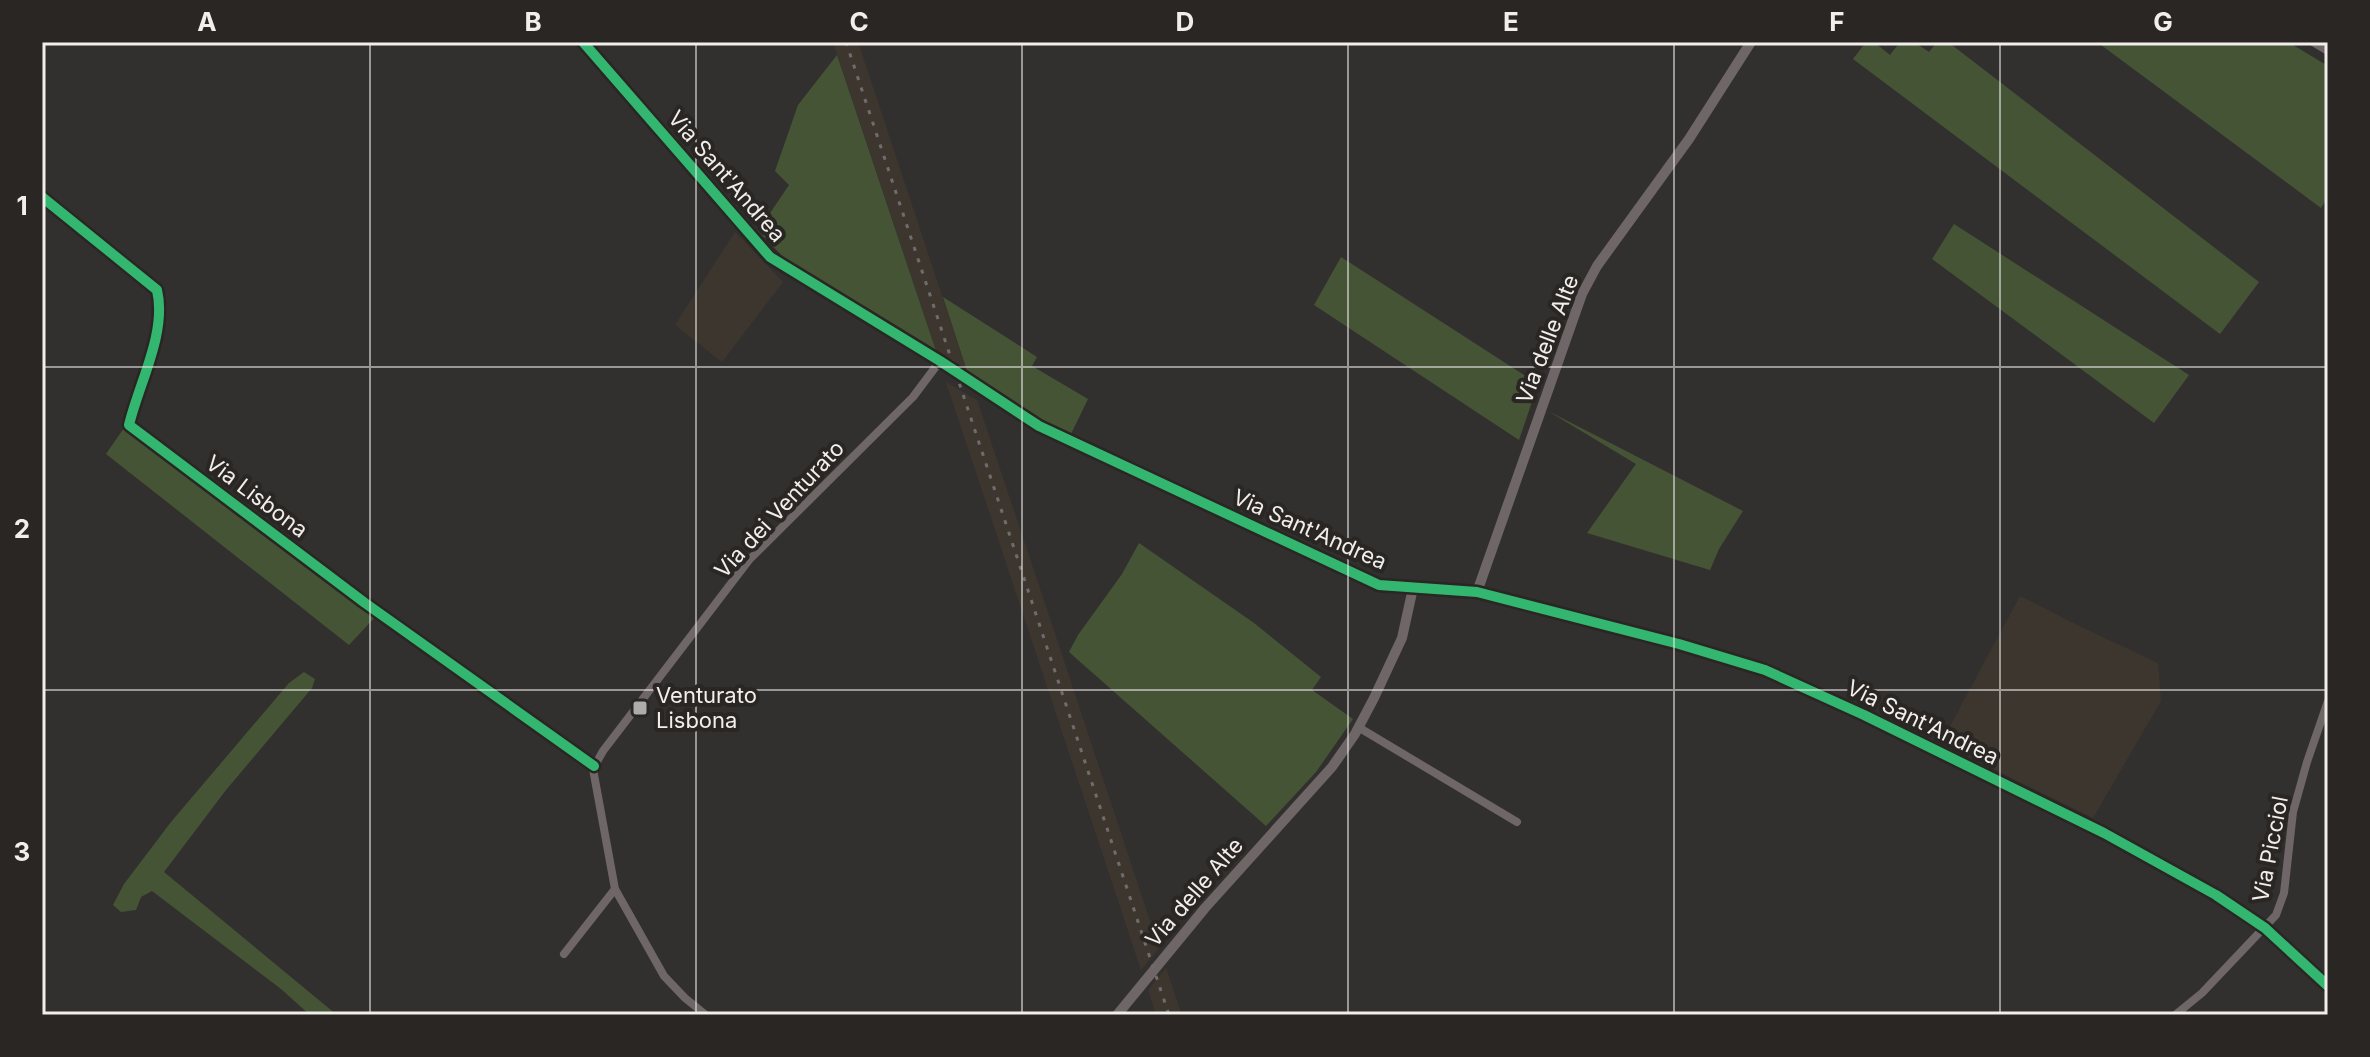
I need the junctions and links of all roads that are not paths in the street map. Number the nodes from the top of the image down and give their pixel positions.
1 (583, 42) edge
2 (1751, 42) edge
3 (2313, 42) edge
4 (2328, 51) edge
5 (42, 197) edge
6 (940, 361) junction
7 (1413, 588) junction
8 (1477, 592) junction
9 (2328, 701) edge
10 (1358, 727) junction
11 (594, 766) junction
12 (1517, 822) dead end
13 (615, 889) junction
14 (2265, 928) junction
15 (564, 954) dead end
16 (2328, 986) edge
17 (706, 1015) edge
18 (1117, 1015) edge
19 (2175, 1015) edge

1 - 6 street, Via Sant'Andrea
2 - 8 street, Via delle Alte
3 - 4 street
5 - 11 street, Via Lisbona
6 - 7 street, Via Sant'Andrea
6 - 11 street, Via dei Venturato
7 - 8 street, Via Sant'Andrea
7 - 10 street, Via delle Alte
8 - 14 street, Via Sant'Andrea
9 - 14 street, Via Picciol
10 - 12 street
10 - 18 street, Via delle Alte
11 - 13 street
13 - 15 street
13 - 17 street
14 - 16 street, Via Sant'Andrea
14 - 19 street, Via Picciol

